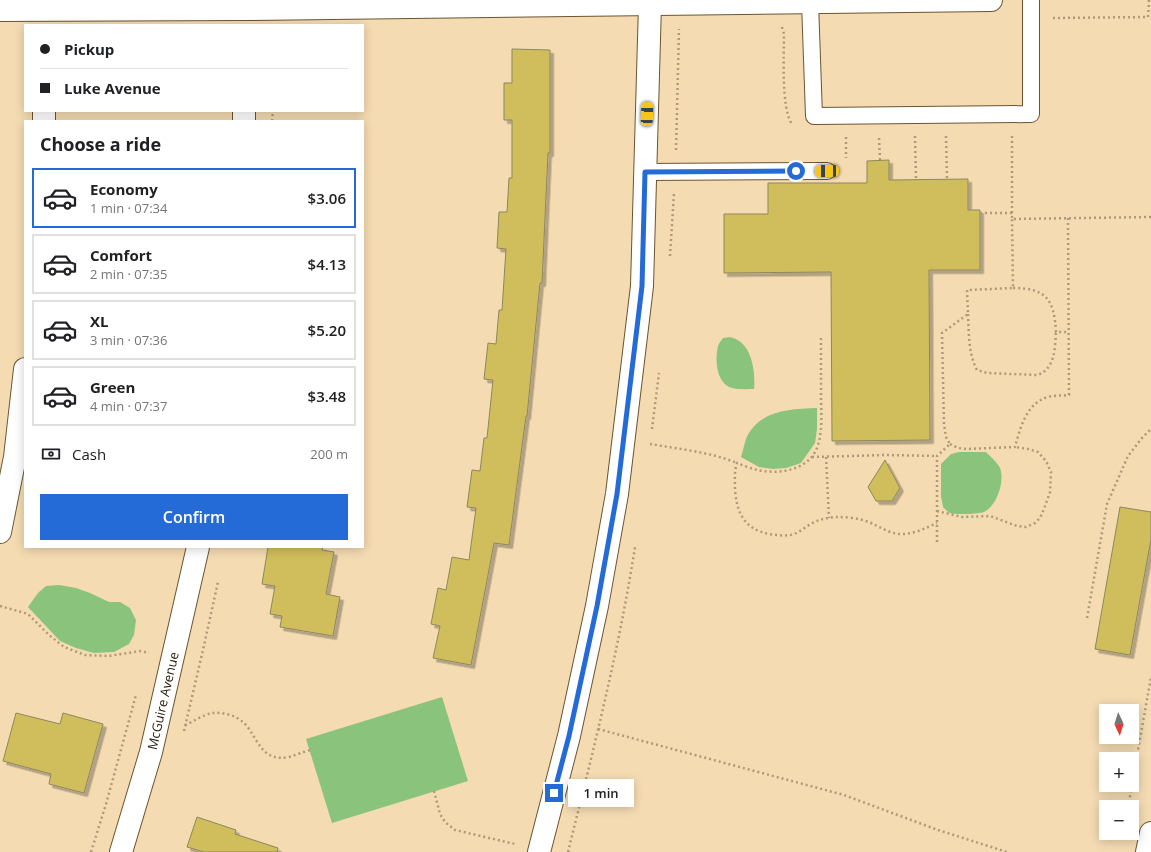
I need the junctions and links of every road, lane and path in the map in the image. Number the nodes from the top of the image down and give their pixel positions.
1 (991, 0) edge
2 (1032, 0) edge
3 (1148, 0) edge
4 (879, 1) edge
5 (810, 2) junction
6 (650, 4) junction
7 (0, 10) edge
8 (48, 12) edge
9 (247, 17) edge
10 (1151, 17) edge
11 (679, 25) dead end
12 (781, 25) dead end
13 (794, 127) dead end
14 (1012, 134) dead end
15 (908, 135) dead end
16 (938, 135) dead end
17 (946, 135) junction
18 (953, 135) dead end
19 (839, 136) dead end
20 (852, 136) dead end
21 (873, 136) dead end
22 (880, 160) dead end
23 (827, 171) dead end
24 (645, 172) junction
25 (676, 172) junction
26 (947, 179) dead end
27 (916, 180) dead end
28 (980, 213) dead end
29 (1012, 213) junction
30 (1151, 217) edge
31 (1068, 218) junction
32 (1012, 219) junction
33 (670, 260) dead end
34 (1013, 288) junction
35 (968, 314) junction
36 (1056, 332) junction
37 (1069, 332) junction
38 (821, 338) dead end
39 (660, 366) dead end
40 (24, 378) edge
41 (1151, 429) edge
42 (652, 430) dead end
43 (651, 437) dead end
44 (650, 444) junction
45 (950, 444) junction
46 (1015, 447) junction
47 (649, 452) dead end
48 (937, 456) junction
49 (812, 457) junction
50 (826, 457) junction
51 (737, 462) junction
52 (937, 511) junction
53 (829, 518) junction
54 (937, 523) junction
55 (0, 532) edge
56 (937, 542) dead end
57 (636, 544) dead end
58 (198, 548) edge
59 (0, 606) edge
60 (1087, 618) dead end
61 (150, 645) dead end
62 (148, 653) junction
63 (173, 659) junction
64 (146, 660) dead end
65 (1151, 677) edge
66 (138, 690) dead end
67 (572, 721) junction
68 (599, 729) junction
69 (154, 740) junction
70 (310, 750) dead end
71 (1138, 752) edge
72 (434, 791) dead end
73 (1151, 833) edge
74 (996, 849) junction
75 (540, 851) edge
76 (91, 852) edge
77 (121, 852) edge
78 (568, 852) edge
79 (992, 852) edge
80 (1007, 852) edge
81 (1147, 852) edge

1 - 4 street
2 - 5 lane
3 - 10 path
4 - 5 street
5 - 6 street
6 - 9 street
6 - 24 street
7 - 8 street
8 - 9 street
11 - 25 path
12 - 13 path
14 - 29 path
15 - 27 path
16 - 17 path
17 - 18 path
17 - 26 path
19 - 20 path
21 - 22 path
23 - 25 lane
24 - 25 lane
24 - 67 street
25 - 33 path
28 - 29 path
29 - 32 path
30 - 31 path
31 - 32 path
31 - 37 path
32 - 34 path
34 - 35 path
34 - 36 path
35 - 36 path
35 - 45 path
36 - 37 path
37 - 46 path
38 - 49 path
39 - 42 path
40 - 55 street
41 - 60 path
43 - 44 path
44 - 47 path
44 - 51 path
45 - 46 path
45 - 48 path
46 - 52 path
48 - 50 path
48 - 52 path
49 - 50 path
49 - 51 path
50 - 53 path
51 - 53 path
52 - 54 path
53 - 54 path
54 - 56 path
57 - 68 path
58 - 63 street, McGuire Avenue
59 - 62 path
61 - 62 path
62 - 63 path
62 - 64 path
63 - 69 street, McGuire Avenue
65 - 71 path
66 - 76 path
67 - 68 path
67 - 75 street
68 - 74 path
68 - 78 path
69 - 70 path
69 - 77 street, McGuire Avenue
72 - 75 path
73 - 81 street
74 - 79 path
74 - 80 path

